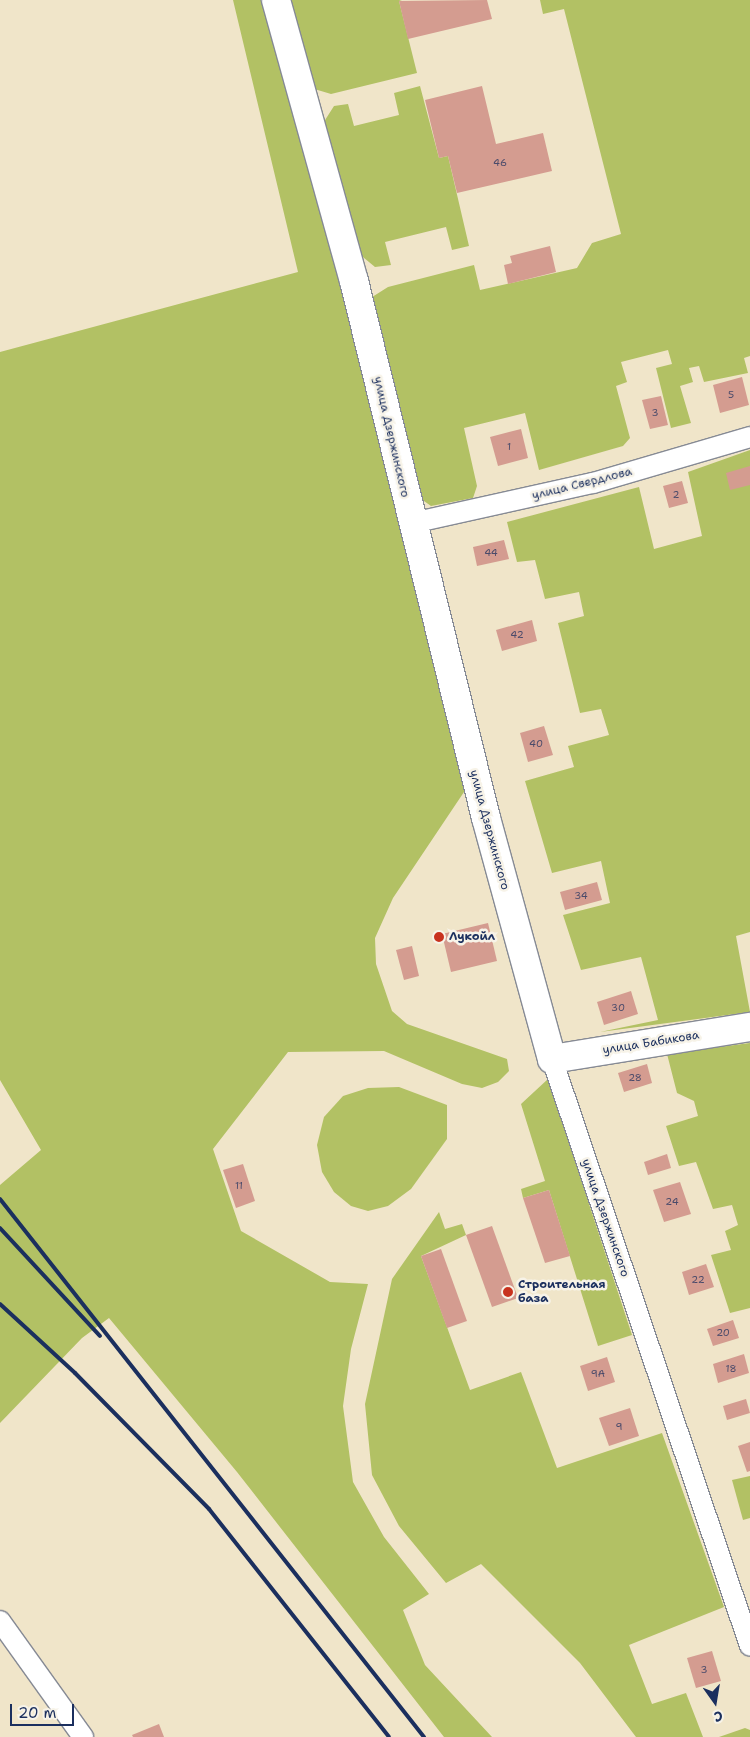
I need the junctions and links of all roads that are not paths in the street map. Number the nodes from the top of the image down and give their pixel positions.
1 (276, 0) edge
2 (750, 437) edge
3 (412, 523) junction
4 (750, 1027) edge
5 (552, 1059) junction
6 (0, 1621) edge
7 (746, 1622) edge
8 (750, 1646) edge
9 (83, 1737) edge

1 - 3 main road, улица Дзержинского
2 - 3 street, улица Свердлова
3 - 5 main road, улица Дзержинского
4 - 5 main road, улица Бабикова
5 - 7 street, улица Дзержинского
6 - 9 street
7 - 8 street, улица Дзержинского

